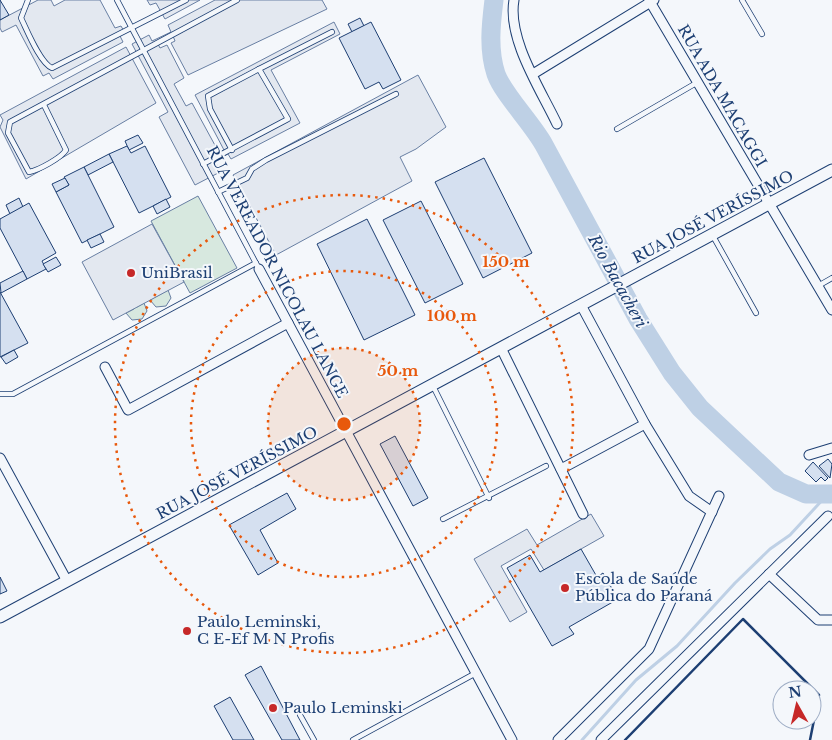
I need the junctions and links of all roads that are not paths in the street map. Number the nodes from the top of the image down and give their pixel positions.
1 (28, 0) edge
2 (117, 0) edge
3 (186, 0) edge
4 (237, 0) edge
5 (514, 0) edge
6 (742, 0) edge
7 (651, 1) edge
8 (132, 27) junction
9 (332, 32) dead end
10 (762, 34) dead end
11 (143, 50) junction
12 (259, 69) junction
13 (533, 74) junction
14 (698, 82) junction
15 (396, 94) dead end
16 (44, 105) junction
17 (557, 124) dead end
18 (617, 129) dead end
19 (232, 150) junction
20 (204, 164) junction
21 (832, 170) edge
22 (218, 192) junction
23 (769, 204) junction
24 (713, 234) junction
25 (258, 266) junction
26 (832, 278) edge
27 (818, 286) junction
28 (581, 305) junction
29 (832, 310) edge
30 (756, 313) dead end
31 (288, 323) junction
32 (501, 348) junction
33 (105, 367) dead end
34 (432, 385) junction
35 (0, 394) edge
36 (645, 424) junction
37 (346, 431) junction
38 (832, 448) edge
39 (810, 455) dead end
40 (0, 458) edge
41 (546, 466) dead end
42 (561, 469) junction
43 (4, 474) edge
44 (720, 496) dead end
45 (489, 498) junction
46 (712, 512) junction
47 (583, 514) dead end
48 (828, 516) dead end
49 (443, 519) dead end
50 (769, 574) junction
51 (67, 581) junction
52 (0, 617) edge
53 (832, 620) edge
54 (476, 673) junction
55 (300, 715) dead end
56 (314, 740) edge
57 (353, 740) edge
58 (512, 740) edge
59 (558, 740) edge
60 (601, 740) edge

1 - 8 lane
2 - 8 lane, RUA VEREADOR NICOLAU LANGE
3 - 8 lane
4 - 11 lane
5 - 13 street
6 - 10 lane
7 - 13 street
7 - 14 street, RUA ADA MACAGGI
8 - 11 lane, RUA VEREADOR NICOLAU LANGE
9 - 12 lane
11 - 16 lane
11 - 20 lane, RUA VEREADOR NICOLAU LANGE
12 - 19 lane
12 - 19 lane
13 - 17 street
14 - 18 lane
14 - 23 street, RUA ADA MACAGGI
15 - 22 lane
16 - 16 lane
19 - 20 lane
20 - 22 lane, RUA VEREADOR NICOLAU LANGE
21 - 23 street, RUA JOSÉ VERÍSSIMO
22 - 25 lane, RUA VEREADOR NICOLAU LANGE
23 - 24 street, RUA JOSÉ VERÍSSIMO
23 - 27 street, RUA ADA MACAGGI
24 - 28 street, RUA JOSÉ VERÍSSIMO
24 - 30 lane
25 - 31 street, RUA VEREADOR NICOLAU LANGE
25 - 35 lane
26 - 27 lane
27 - 29 street, RUA ADA MACAGGI
28 - 32 street, RUA JOSÉ VERÍSSIMO
28 - 36 street
31 - 33 street
31 - 37 street, RUA VEREADOR NICOLAU LANGE
32 - 34 street, RUA JOSÉ VERÍSSIMO
32 - 42 street
34 - 37 street, RUA JOSÉ VERÍSSIMO
34 - 45 lane
36 - 42 street
36 - 46 street
37 - 51 street, RUA JOSÉ VERÍSSIMO
37 - 54 street, RUA VEREADOR NICOLAU LANGE
38 - 39 street
40 - 43 street
41 - 45 lane
42 - 47 street
43 - 51 street
44 - 46 street
45 - 49 lane
46 - 59 street
48 - 50 street
50 - 53 street
50 - 60 street
51 - 52 street, RUA JOSÉ VERÍSSIMO
54 - 57 lane
54 - 58 street, RUA VEREADOR NICOLAU LANGE
55 - 56 lane

